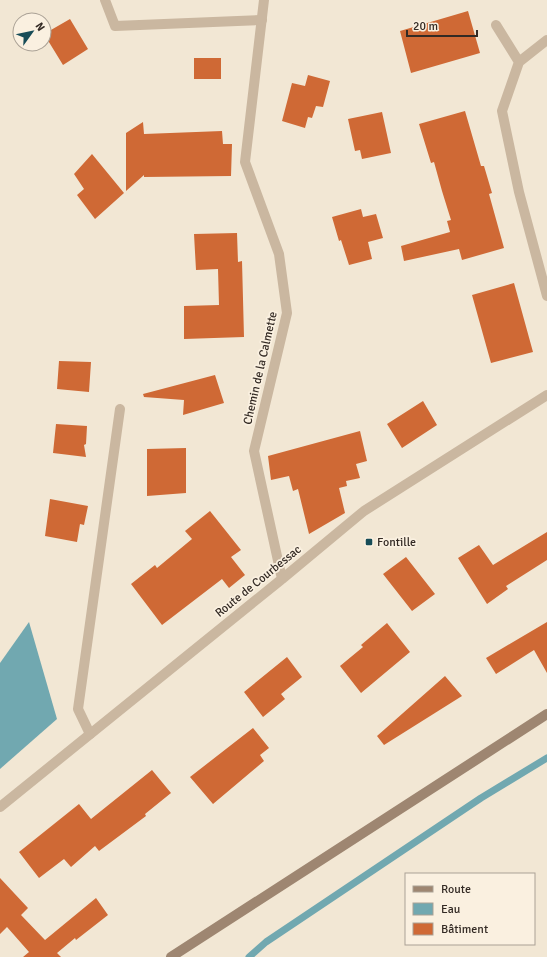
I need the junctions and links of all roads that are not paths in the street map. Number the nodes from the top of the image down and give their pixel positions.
1 (105, 0) edge
2 (264, 0) edge
3 (262, 20) junction
4 (496, 25) dead end
5 (547, 40) edge
6 (519, 62) junction
7 (547, 296) edge
8 (547, 395) edge
9 (120, 409) dead end
10 (282, 579) junction
11 (547, 714) edge
12 (90, 734) junction
13 (0, 807) edge
14 (171, 957) edge

1 - 3 street
2 - 3 street, Chemin de la Calmette
3 - 10 street, Chemin de la Calmette
4 - 6 street
5 - 6 street
6 - 7 street
8 - 10 street, Route de Courbessac
9 - 12 street
10 - 12 street, Route de Courbessac
11 - 14 street
12 - 13 street, Route de Courbessac

